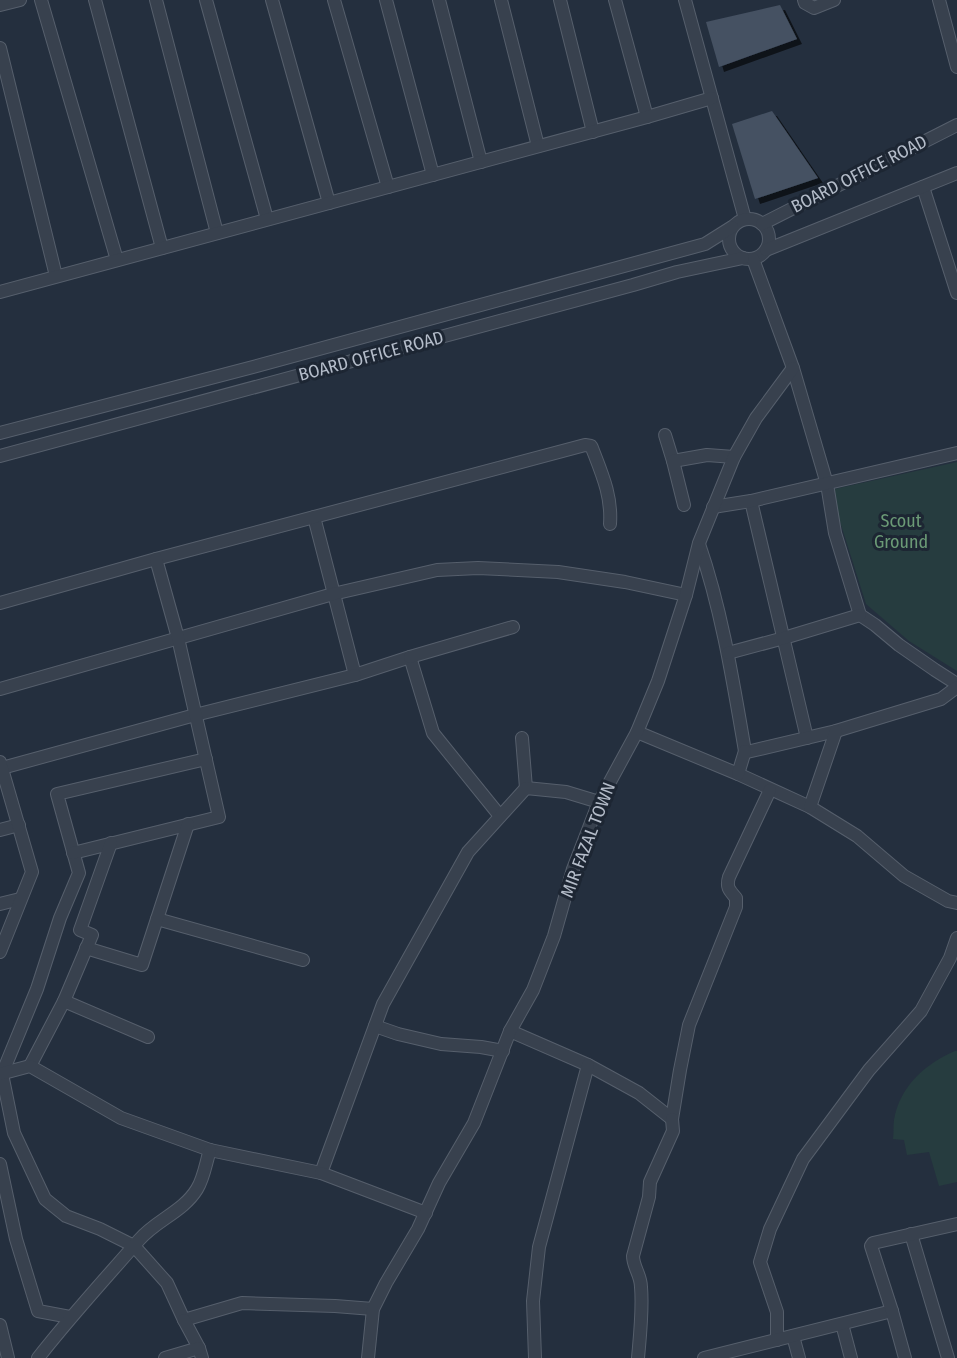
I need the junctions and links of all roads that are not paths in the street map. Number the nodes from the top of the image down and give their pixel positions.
1 (20, 0) edge
2 (41, 0) edge
3 (95, 0) edge
4 (156, 0) edge
5 (206, 0) edge
6 (272, 0) edge
7 (334, 0) edge
8 (386, 0) edge
9 (439, 0) edge
10 (501, 0) edge
11 (560, 0) edge
12 (615, 0) edge
13 (685, 0) edge
14 (804, 0) edge
15 (834, 0) edge
16 (939, 0) edge
17 (0, 5) edge
18 (0, 48) edge
19 (957, 68) edge
20 (712, 98) junction
21 (647, 117) junction
22 (957, 125) edge
23 (593, 132) junction
24 (538, 146) junction
25 (481, 162) junction
26 (957, 173) edge
27 (433, 175) junction
28 (388, 187) junction
29 (923, 187) junction
30 (329, 203) junction
31 (267, 219) junction
32 (745, 219) junction
33 (762, 224) junction
34 (732, 227) junction
35 (217, 233) junction
36 (162, 248) junction
37 (766, 250) junction
38 (748, 258) junction
39 (117, 260) junction
40 (56, 276) junction
41 (0, 289) edge
42 (957, 293) edge
43 (793, 368) junction
44 (0, 433) edge
45 (665, 435) dead end
46 (957, 453) edge
47 (0, 456) edge
48 (734, 457) junction
49 (673, 462) junction
50 (826, 484) junction
51 (751, 501) junction
52 (684, 505) dead end
53 (713, 507) junction
54 (314, 517) junction
55 (610, 524) dead end
56 (699, 543) junction
57 (156, 559) junction
58 (333, 594) junction
59 (686, 595) junction
60 (0, 603) edge
61 (860, 615) junction
62 (513, 627) dead end
63 (178, 638) junction
64 (784, 638) junction
65 (728, 653) junction
66 (410, 657) junction
67 (354, 675) junction
68 (957, 685) edge
69 (0, 688) edge
70 (195, 715) junction
71 (836, 731) junction
72 (637, 732) junction
73 (522, 738) dead end
74 (807, 738) junction
75 (745, 751) junction
76 (206, 759) junction
77 (1, 764) edge
78 (738, 774) junction
79 (526, 788) junction
80 (770, 790) junction
81 (599, 802) junction
82 (810, 807) junction
83 (500, 816) junction
84 (188, 824) junction
85 (19, 825) junction
86 (0, 830) edge
87 (111, 843) junction
88 (73, 853) junction
89 (20, 899) junction
90 (957, 903) edge
91 (0, 904) edge
92 (157, 919) junction
93 (957, 938) edge
94 (86, 948) junction
95 (0, 952) edge
96 (303, 960) dead end
97 (64, 1001) junction
98 (375, 1026) junction
99 (510, 1031) junction
100 (148, 1037) dead end
101 (503, 1051) junction
102 (588, 1065) junction
103 (30, 1066) junction
104 (1, 1074) edge
105 (672, 1119) junction
106 (210, 1150) junction
107 (0, 1164) edge
108 (321, 1173) junction
109 (426, 1213) junction
110 (957, 1224) edge
111 (911, 1234) junction
112 (134, 1246) junction
113 (373, 1309) junction
114 (892, 1311) junction
115 (70, 1317) junction
116 (184, 1320) junction
117 (842, 1324) junction
118 (0, 1325) edge
119 (793, 1336) junction
120 (777, 1340) junction
121 (751, 1352) edge
122 (200, 1353) edge
123 (8, 1358) edge
124 (38, 1358) edge
125 (165, 1358) edge
126 (369, 1358) edge
127 (535, 1358) edge
128 (638, 1358) edge
129 (707, 1358) edge
130 (799, 1358) edge
131 (850, 1358) edge
132 (905, 1358) edge
133 (948, 1358) edge

1 - 17 street
2 - 39 street
3 - 36 street
4 - 35 street
5 - 31 street
6 - 30 street
7 - 28 street
8 - 27 street
9 - 25 street
10 - 24 street
11 - 23 street
12 - 21 street
13 - 20 street
14 - 15 street
16 - 19 street
18 - 40 street
20 - 21 street
20 - 32 street
21 - 23 street
22 - 33 street, BOARD OFFICE ROAD
23 - 24 street
24 - 25 street
25 - 27 street
26 - 29 street, BOARD OFFICE ROAD
27 - 28 street
28 - 30 street
29 - 37 street, BOARD OFFICE ROAD
29 - 42 street
30 - 31 street
31 - 35 street
32 - 33 street
32 - 34 street
33 - 37 street
34 - 38 street
34 - 44 street, BOARD OFFICE ROAD
35 - 36 street
36 - 39 street
37 - 38 street
38 - 43 street
38 - 47 street, BOARD OFFICE ROAD
39 - 40 street
40 - 41 street
43 - 48 street, MIR FAZAL TOWN
43 - 50 street
45 - 49 street
46 - 50 street
48 - 49 street
48 - 53 street, MIR FAZAL TOWN
49 - 52 street
50 - 51 street
50 - 61 street
51 - 53 street
51 - 64 street
53 - 56 street, MIR FAZAL TOWN
54 - 55 street
54 - 57 street
54 - 58 street
56 - 59 street, MIR FAZAL TOWN
56 - 65 street
57 - 60 street
57 - 63 street
58 - 59 street
58 - 63 street
58 - 67 street
59 - 72 street, MIR FAZAL TOWN
61 - 64 street
61 - 68 street
62 - 66 street
63 - 69 street
63 - 70 street
64 - 65 street
64 - 74 street
65 - 75 street
66 - 67 street
66 - 83 street
67 - 70 street
68 - 71 street
70 - 76 street
70 - 77 street
71 - 74 street
71 - 82 street
72 - 78 street
72 - 81 street, MIR FAZAL TOWN
73 - 79 street
74 - 75 street
75 - 78 street
76 - 84 street
76 - 88 street
77 - 85 street
78 - 80 street
79 - 81 street
79 - 83 street
80 - 82 street
80 - 105 street
81 - 99 street, MIR FAZAL TOWN
82 - 90 street
83 - 98 street
84 - 87 street
84 - 92 street
85 - 86 street
85 - 89 street
87 - 88 street
87 - 94 street
88 - 104 street
89 - 91 street
89 - 95 street
92 - 94 street
92 - 96 street
93 - 120 street
94 - 97 street
97 - 100 street
97 - 103 street
98 - 101 street
98 - 108 street
99 - 101 street, MIR FAZAL TOWN
99 - 102 street
101 - 109 street, MIR FAZAL TOWN
102 - 105 street
102 - 127 street
103 - 104 street
103 - 106 street
104 - 112 street
105 - 128 street
106 - 108 street
106 - 112 street
107 - 115 street
108 - 109 street
109 - 113 street, MIR FAZAL TOWN
110 - 111 street
111 - 114 street
111 - 133 street
112 - 115 street
112 - 116 street
113 - 116 street
113 - 126 street
114 - 117 street
114 - 132 street
115 - 124 street
116 - 122 street
117 - 119 street
117 - 131 street
118 - 123 street
119 - 120 street
119 - 130 street
120 - 121 street
121 - 129 street
122 - 125 street

